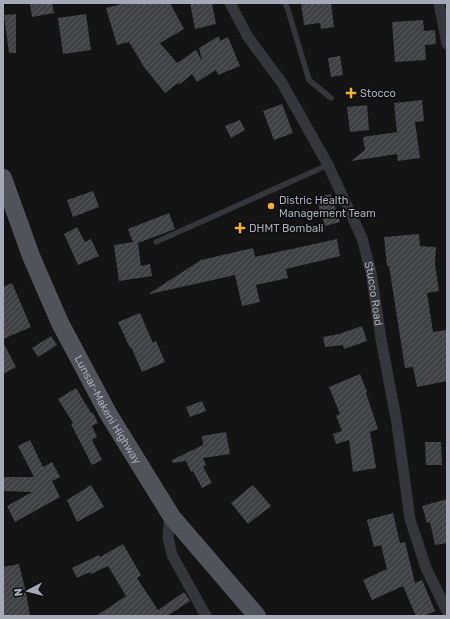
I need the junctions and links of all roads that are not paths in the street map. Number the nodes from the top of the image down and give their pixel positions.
1 (230, 3) edge
2 (285, 3) edge
3 (439, 3) edge
4 (447, 44) edge
5 (331, 98) dead end
6 (328, 165) junction
7 (3, 178) edge
8 (156, 242) dead end
9 (172, 517) junction
10 (447, 611) edge
11 (206, 616) edge
12 (256, 616) edge

1 - 6 street, Stucco Road
2 - 5 lane
3 - 4 street
6 - 8 lane
6 - 10 street, Stucco Road
7 - 9 main road, Lunsar-Makeni Highway
9 - 11 street
9 - 12 main road, Lunsar-Makeni Highway

